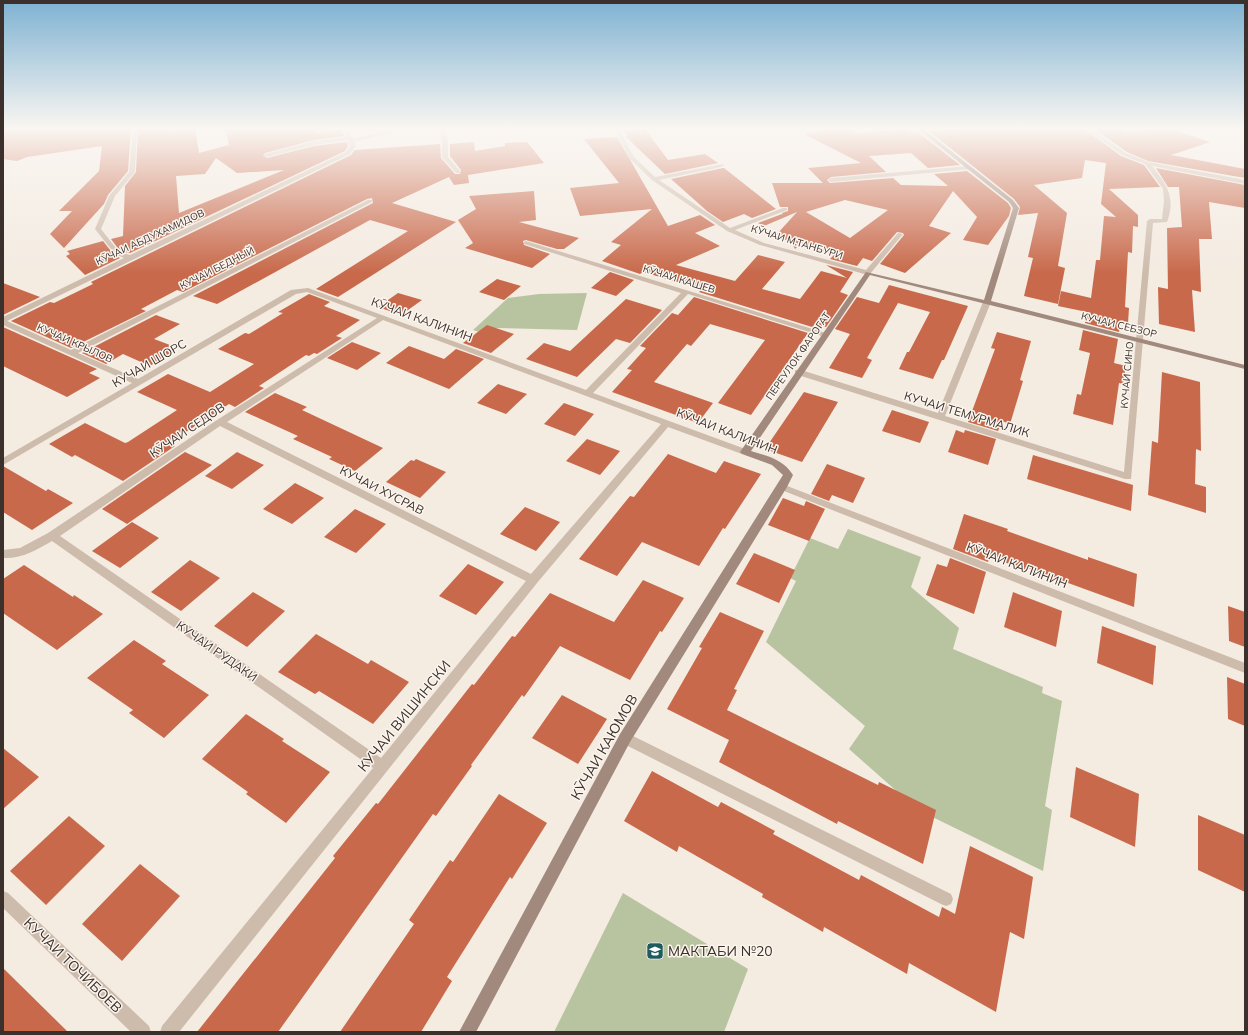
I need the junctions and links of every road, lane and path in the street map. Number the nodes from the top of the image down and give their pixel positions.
1 (128, 176) edge
2 (300, 176) edge
3 (651, 176) edge
4 (667, 176) edge
5 (874, 176) edge
6 (980, 176) edge
7 (1158, 176) edge
8 (1216, 176) edge
9 (654, 179) junction
10 (831, 180) dead end
11 (1245, 182) edge
12 (370, 201) dead end
13 (785, 209) dead end
14 (729, 230) junction
15 (900, 234) dead end
16 (526, 243) dead end
17 (131, 258) junction
18 (868, 273) junction
19 (308, 290) joint
20 (686, 292) junction
21 (988, 302) junction
22 (382, 318) junction
23 (3, 321) edge
24 (825, 334) junction
25 (1140, 340) junction
26 (73, 352) junction
27 (1245, 367) edge
28 (798, 372) junction
29 (139, 383) junction
30 (588, 393) junction
31 (940, 418) junction
32 (220, 422) junction
33 (667, 422) junction
34 (745, 452) junction
35 (3, 462) edge
36 (1128, 477) joint
37 (782, 487) junction
38 (52, 536) junction
39 (3, 554) edge
40 (533, 580) junction
41 (1245, 668) edge
42 (625, 738) junction
43 (382, 766) junction
44 (3, 898) edge
45 (946, 899) dead end
46 (143, 1032) edge
47 (168, 1032) edge
48 (467, 1032) edge

1 - 17 street
2 - 17 street, КӮЧАИ АБДУХАМИДОВ
3 - 9 street, КӮЧАИ М.ТАНБУРИ
4 - 9 street
5 - 10 street
6 - 21 street
7 - 25 street, КУЧАИ СИНО
8 - 11 street
9 - 14 street, КӮЧАИ М.ТАНБУРИ
12 - 26 street, КУЧАИ БЕДНЫЙ
13 - 14 street
14 - 18 street, КӮЧАИ М.ТАНБУРИ
15 - 18 street
16 - 20 street, КӮЧАИ КАШЕВ
17 - 23 street, КӮЧАИ АБДУХАМИДОВ
18 - 21 street, КӮЧАИ М.ТАНБУРИ
18 - 24 street, ПЕРЕУЛОК ФАРОГАТ
19 - 22 street, КӮЧАИ КАЛИНИН
19 - 29 street, КУЧАИ ШОРС
20 - 24 street, КӮЧАИ КАШЕВ
20 - 30 street
21 - 25 street, КУЧАИ СЕБЗОР
21 - 31 street
22 - 30 street, КӮЧАИ КАЛИНИН
22 - 32 street, КӮЧАИ СЕДОВ
23 - 26 street, КУЧАИ КРЫЛОВ
24 - 28 street, ПЕРЕУЛОК ФАРОГАТ
25 - 27 street, КУЧАИ СЕБЗОР
25 - 36 street, КУЧАИ СИНО
26 - 29 street, КУЧАИ КРЫЛОВ
28 - 31 street, КУЧАИ ТЕМУРМАЛИК
28 - 34 street, ПЕРЕУЛОК ФАРОГАТ
29 - 35 street, КУЧАИ ШОРС
30 - 33 street, КӮЧАИ КАЛИНИН
31 - 36 street, КУЧАИ ТЕМУРМАЛИК
32 - 38 street, КӮЧАИ СЕДОВ
32 - 40 street, КУЧАИ ХУСРАВ
33 - 34 street, КӮЧАИ КАЛИНИН
33 - 40 street, КУЧАИ ВИШИНСКИ
34 - 37 street, КӮЧАИ КАЛИНИН
37 - 41 street, КӮЧАИ КАЛИНИН
37 - 42 street, КӮЧАИ КАЮМОВ
38 - 39 street, КӮЧАИ СЕДОВ
38 - 43 street, КУЧАИ РУДАКИ
40 - 43 street, КУЧАИ ВИШИНСКИ
42 - 45 street
42 - 48 street, КӮЧАИ КАЮМОВ
43 - 47 street, КУЧАИ ВИШИНСКИ
44 - 46 street, КУЧАИ ТОЧИБОЕВ

